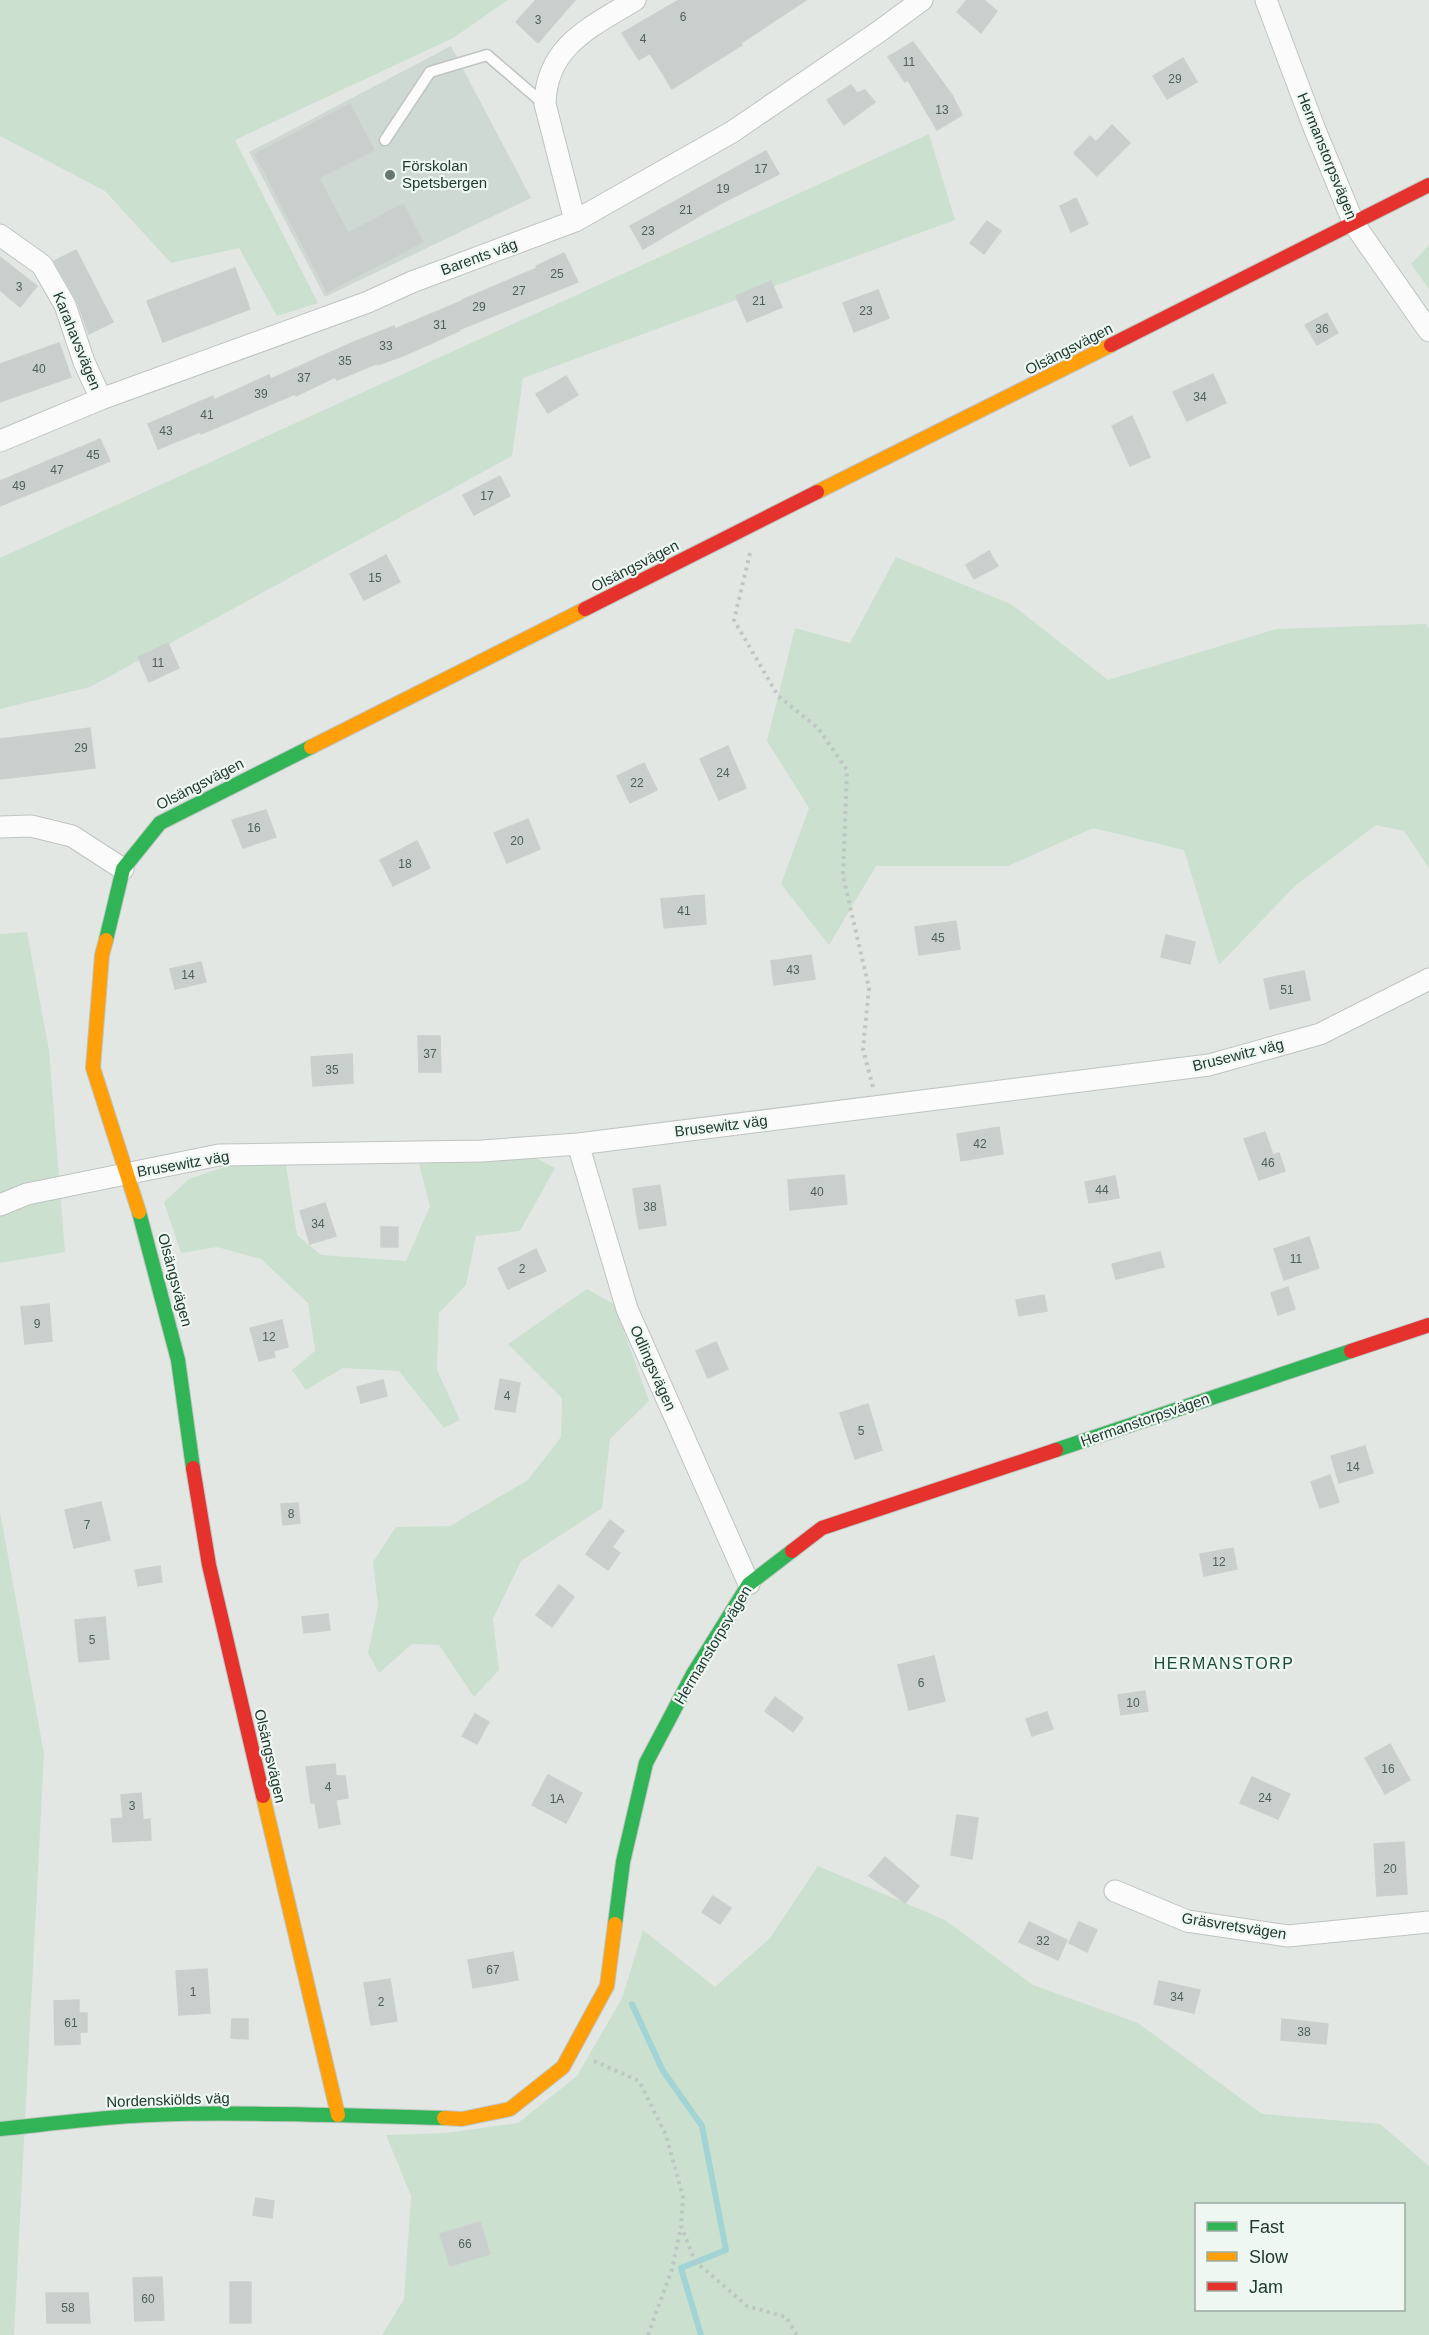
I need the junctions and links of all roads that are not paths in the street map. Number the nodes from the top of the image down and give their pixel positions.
1 (635, 0) edge
2 (922, 0) edge
3 (1266, 0) edge
4 (545, 104) junction
5 (385, 140) dead end
6 (1429, 185) edge
7 (575, 221) junction
8 (1354, 224) junction
9 (0, 235) edge
10 (1429, 331) edge
11 (100, 399) junction
12 (0, 441) edge
13 (0, 827) edge
14 (123, 869) junction
15 (1429, 979) edge
16 (578, 1144) junction
17 (128, 1173) junction
18 (0, 1205) edge
19 (1429, 1325) edge
20 (749, 1584) junction
21 (1115, 1891) dead end
22 (1429, 1922) edge
23 (338, 2115) junction
24 (0, 2129) edge

1 - 4 street
2 - 7 street, Barents väg
3 - 8 street, Hermanstorpsvägen
4 - 5 lane
4 - 7 street
6 - 8 street, Olsängsvägen
7 - 11 street, Barents väg
8 - 10 street, Hermanstorpsvägen
8 - 14 street, Olsängsvägen
9 - 11 street, Karahavsvägen
11 - 12 street, Barents väg
13 - 14 street
14 - 17 street, Olsängsvägen
15 - 16 street, Brusewitz väg
16 - 17 street, Brusewitz väg
16 - 20 street, Odlingsvägen
17 - 18 street, Brusewitz väg
17 - 23 street, Olsängsvägen
19 - 20 street, Hermanstorpsvägen
20 - 23 street, Hermanstorpsvägen
21 - 22 street, Gräsvretsvägen
23 - 24 street, Nordenskiölds väg

